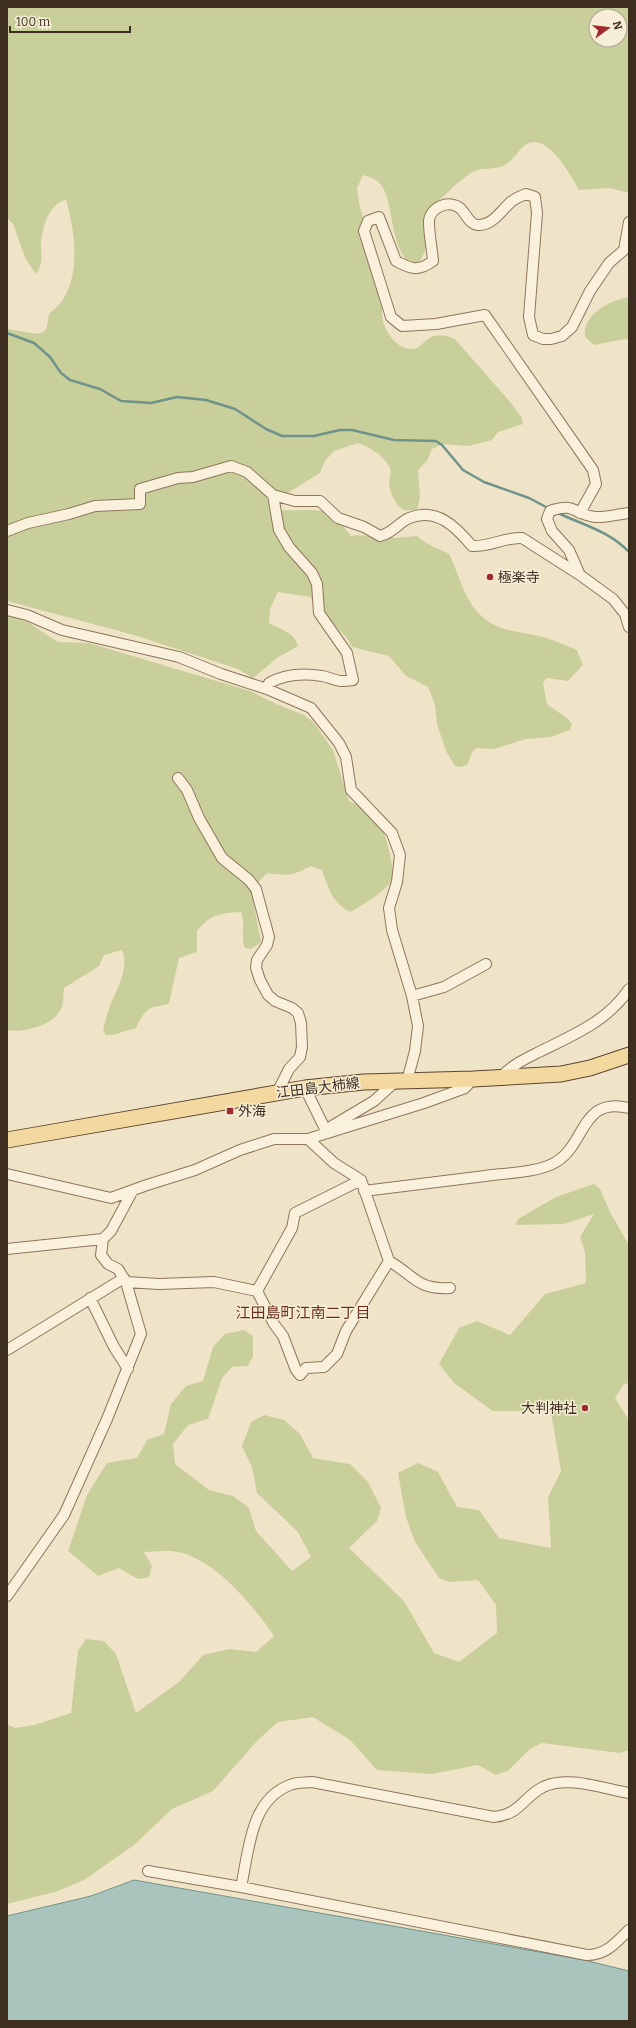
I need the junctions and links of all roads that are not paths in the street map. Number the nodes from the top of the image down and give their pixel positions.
1 (629, 222) edge
2 (274, 495) junction
3 (580, 513) junction
4 (629, 513) edge
5 (7, 531) edge
6 (580, 575) junction
7 (7, 610) edge
8 (629, 627) edge
9 (267, 689) junction
10 (178, 778) dead end
11 (486, 964) dead end
12 (629, 989) edge
13 (412, 996) junction
14 (629, 1055) edge
15 (501, 1077) junction
16 (473, 1079) junction
17 (402, 1081) junction
18 (304, 1088) junction
19 (277, 1093) junction
20 (629, 1108) edge
21 (327, 1131) junction
22 (308, 1139) junction
23 (7, 1140) edge
24 (7, 1174) edge
25 (361, 1180) junction
26 (364, 1191) junction
27 (132, 1192) junction
28 (103, 1239) junction
29 (7, 1249) edge
30 (389, 1261) junction
31 (125, 1280) junction
32 (450, 1288) dead end
33 (257, 1292) junction
34 (90, 1298) junction
35 (7, 1350) edge
36 (128, 1369) junction
37 (7, 1596) edge
38 (629, 1793) edge
39 (148, 1871) dead end
40 (241, 1887) junction
41 (629, 1930) edge

1 - 3 street
2 - 5 street
2 - 6 street
2 - 9 street
3 - 4 street
3 - 6 street
6 - 8 street
7 - 9 street
9 - 13 street
10 - 19 street
11 - 13 street
12 - 15 street
13 - 17 street
14 - 15 main road, 江田島大柿線
15 - 16 main road, 江田島大柿線
16 - 17 main road, 江田島大柿線
16 - 21 street
17 - 18 main road, 江田島大柿線
17 - 21 street
18 - 19 main road, 江田島大柿線
18 - 21 street
19 - 23 main road, 江田島大柿線
20 - 26 street
21 - 22 street
22 - 25 street
22 - 27 street
24 - 27 street
25 - 26 street
25 - 33 street
26 - 30 street
27 - 28 street
28 - 29 street
28 - 31 street
30 - 32 street
30 - 33 street
31 - 33 street
31 - 34 street
31 - 36 street
34 - 35 street
34 - 36 street
36 - 37 street
38 - 40 street
39 - 40 street
40 - 41 street

